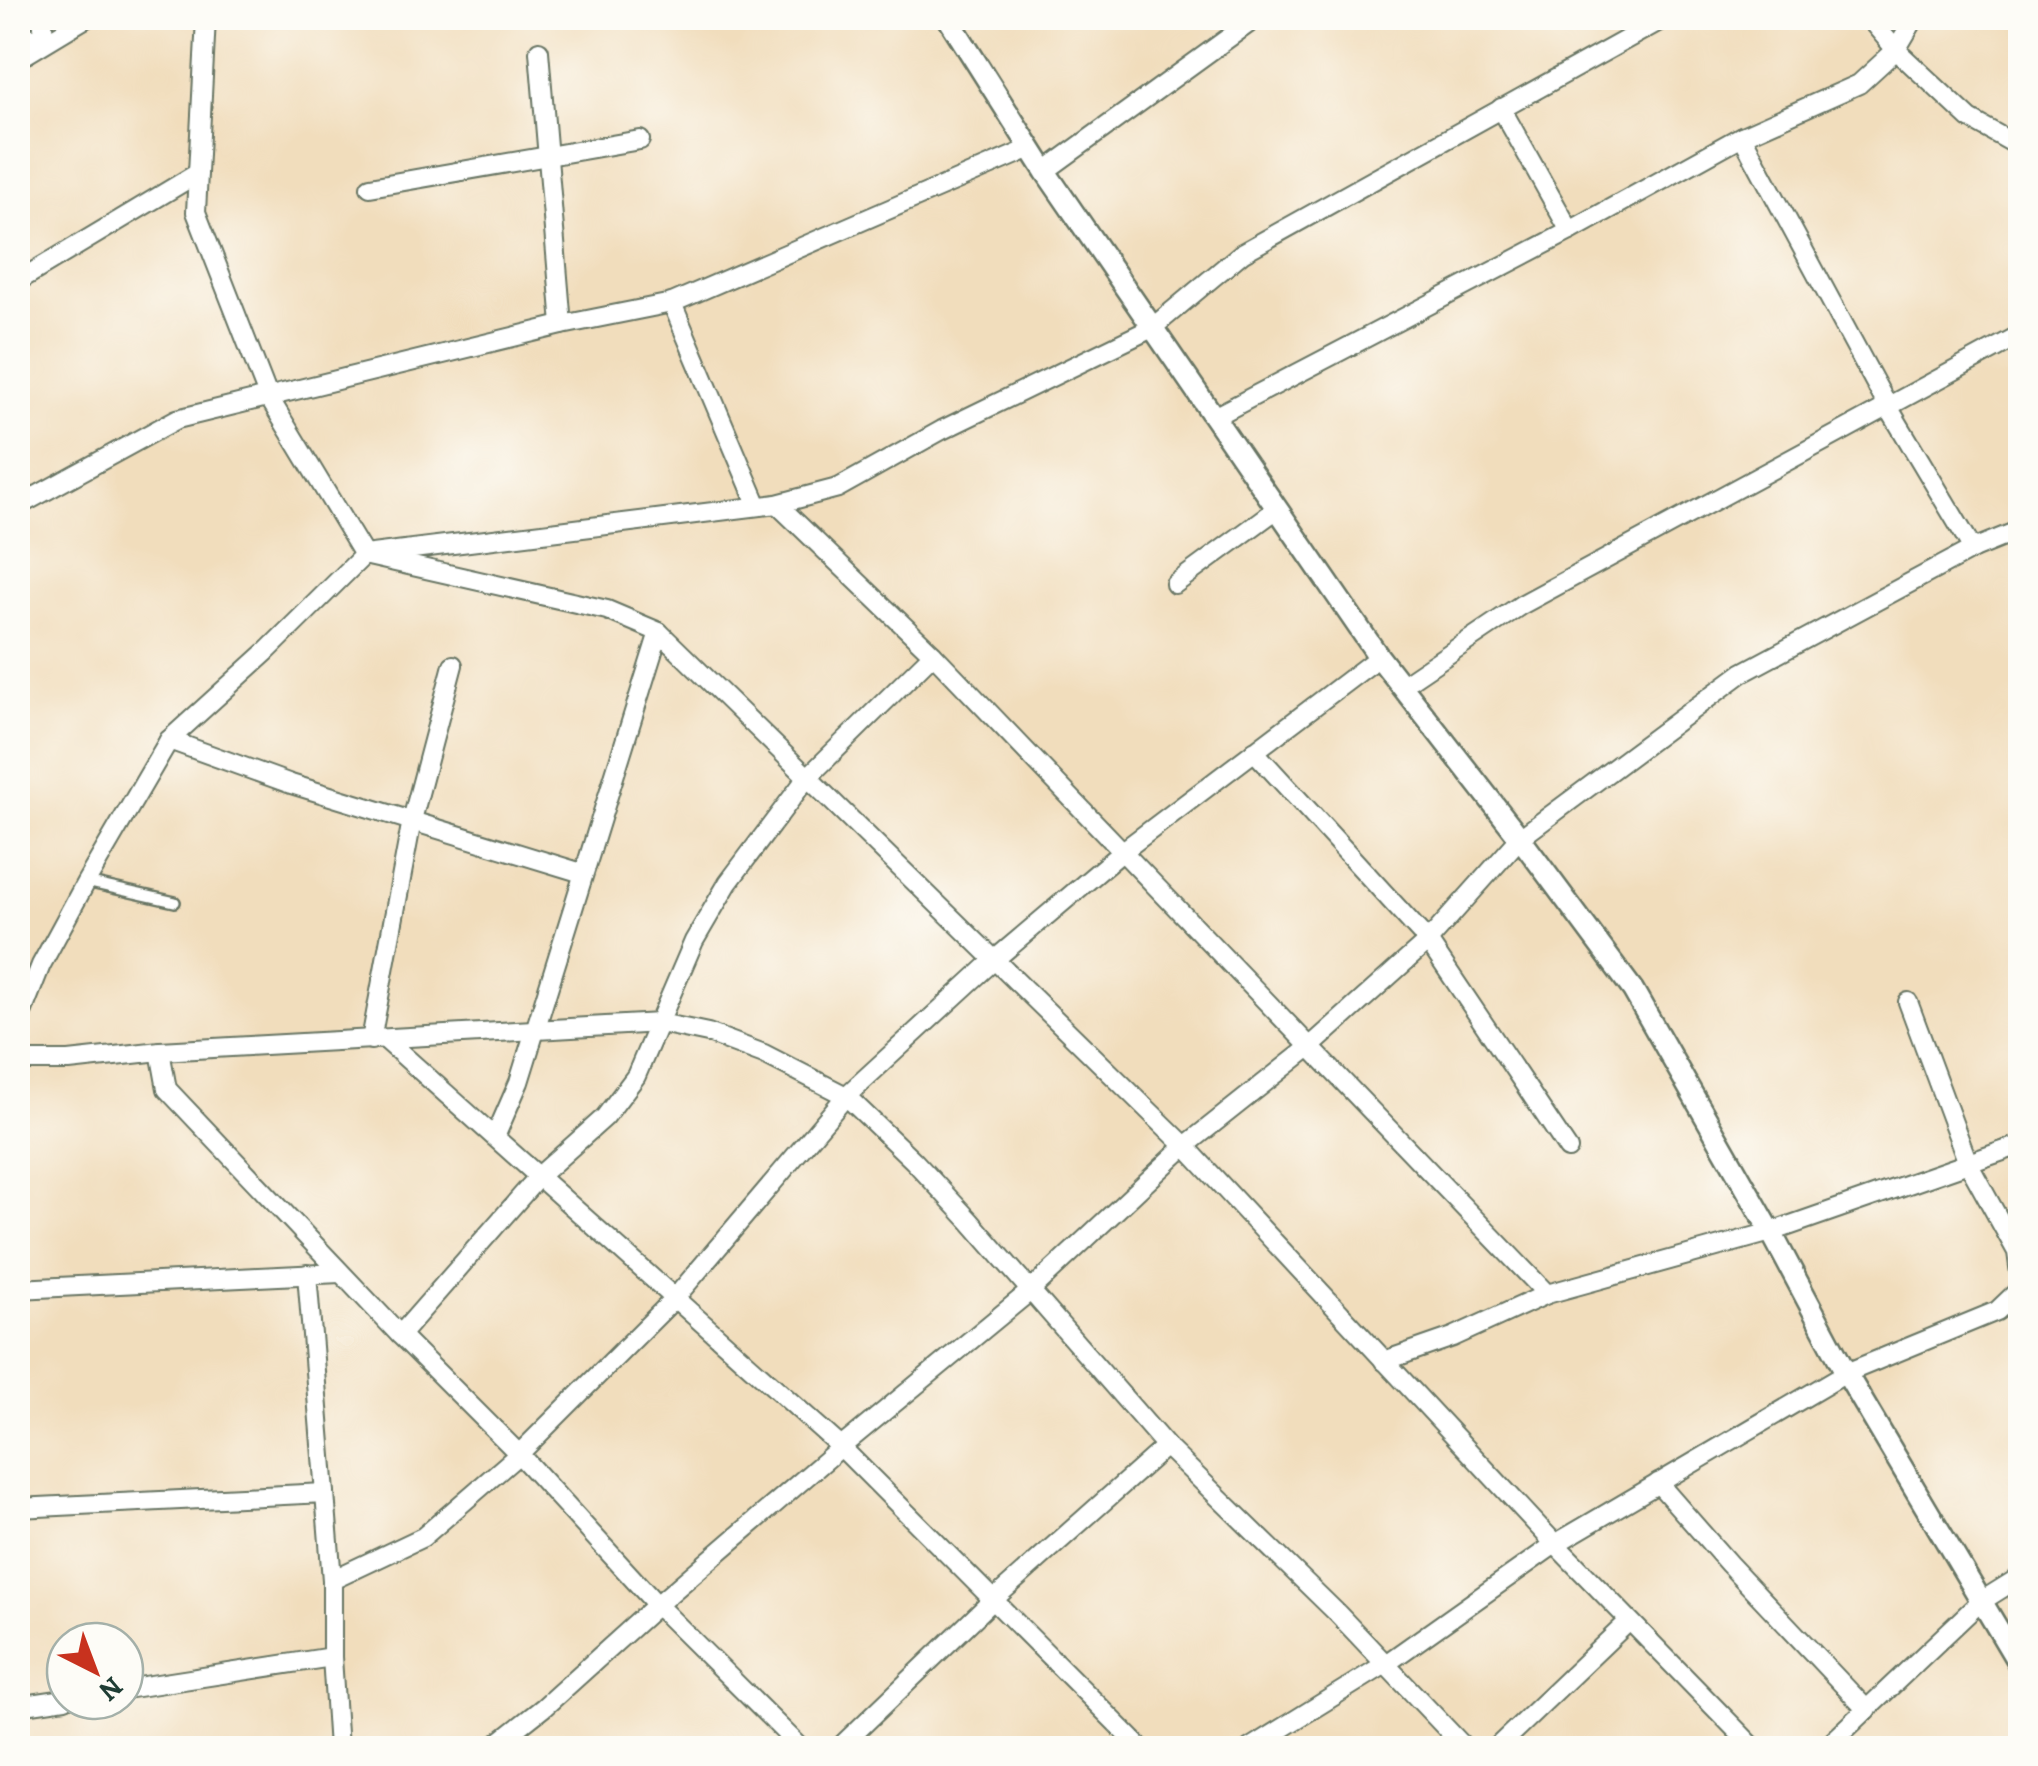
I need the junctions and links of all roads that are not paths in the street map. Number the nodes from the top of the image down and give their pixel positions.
1 (42, 18) edge
2 (86, 18) edge
3 (206, 18) edge
4 (948, 18) edge
5 (1256, 18) edge
6 (1665, 18) edge
7 (1868, 18) edge
8 (1914, 18) edge
9 (18, 32) edge
10 (45, 42) junction
11 (1896, 50) junction
12 (539, 52) dead end
13 (18, 59) edge
14 (1501, 108) junction
15 (1742, 136) junction
16 (640, 140) dead end
17 (2020, 147) edge
18 (1030, 148) junction
19 (548, 157) junction
20 (1045, 171) junction
21 (198, 173) junction
22 (370, 186) dead end
23 (1570, 231) junction
24 (18, 282) edge
25 (672, 304) junction
26 (562, 325) junction
27 (1152, 328) junction
28 (2020, 335) edge
29 (268, 396) junction
30 (1886, 405) junction
31 (1214, 417) junction
32 (767, 505) junction
33 (18, 506) edge
34 (1277, 509) junction
35 (2020, 530) edge
36 (1973, 549) junction
37 (364, 555) junction
38 (1175, 584) dead end
39 (659, 632) junction
40 (933, 654) junction
41 (1379, 657) junction
42 (453, 665) dead end
43 (1400, 686) junction
44 (169, 740) junction
45 (1254, 752) junction
46 (806, 779) junction
47 (412, 820) junction
48 (1520, 838) junction
49 (1123, 850) junction
50 (582, 874) junction
51 (86, 882) junction
52 (176, 902) dead end
53 (1428, 941) junction
54 (993, 962) junction
55 (1908, 1002) dead end
56 (18, 1023) edge
57 (660, 1023) junction
58 (532, 1031) junction
59 (378, 1040) junction
60 (1311, 1046) junction
61 (160, 1051) junction
62 (18, 1061) edge
63 (846, 1096) junction
64 (495, 1137) junction
65 (2020, 1145) edge
66 (1186, 1146) junction
67 (1568, 1149) dead end
68 (1968, 1163) junction
69 (539, 1176) junction
70 (1771, 1232) junction
71 (340, 1273) junction
72 (307, 1274) junction
73 (2020, 1274) edge
74 (18, 1290) edge
75 (2020, 1290) edge
76 (1029, 1292) junction
77 (1546, 1294) junction
78 (675, 1298) junction
79 (400, 1335) junction
80 (1384, 1361) junction
81 (1846, 1372) junction
82 (1166, 1446) junction
83 (841, 1447) junction
84 (519, 1454) junction
85 (1658, 1482) junction
86 (325, 1493) junction
87 (18, 1508) edge
88 (1554, 1544) junction
89 (2020, 1577) edge
90 (332, 1580) junction
91 (994, 1599) junction
92 (1980, 1602) junction
93 (657, 1605) junction
94 (1629, 1621) junction
95 (332, 1657) junction
96 (1386, 1664) junction
97 (2020, 1666) edge
98 (145, 1686) edge
99 (45, 1702) edge
100 (18, 1706) edge
101 (1867, 1710) junction
102 (338, 1748) edge
103 (492, 1748) edge
104 (801, 1748) edge
105 (839, 1748) edge
106 (1140, 1748) edge
107 (1250, 1748) edge
108 (1465, 1748) edge
109 (1496, 1748) edge
110 (1754, 1748) edge
111 (1826, 1748) edge

1 - 10 street
2 - 10 street
3 - 21 street
4 - 18 street
5 - 20 street
6 - 14 street
7 - 11 street
8 - 11 street
9 - 10 street
10 - 13 street
11 - 15 street
11 - 17 street
12 - 19 street
14 - 23 street
14 - 27 street
15 - 23 street
15 - 30 street
16 - 19 street
18 - 20 street
18 - 25 street
19 - 22 street
19 - 26 street
20 - 27 street
21 - 24 street
21 - 29 street
23 - 31 street
25 - 26 street
25 - 32 street
26 - 29 street
27 - 31 street
27 - 32 street
28 - 30 street
29 - 33 street
29 - 37 street
30 - 36 street
30 - 43 street
31 - 34 street
32 - 37 street
32 - 40 street
34 - 38 street
34 - 41 street
35 - 36 street
36 - 48 street
37 - 39 street
37 - 44 street
39 - 46 street
39 - 50 street
40 - 46 street
40 - 49 street
41 - 43 street
41 - 45 street
42 - 47 street
43 - 48 street
44 - 47 street
44 - 51 street
45 - 49 street
45 - 53 street
46 - 54 street
46 - 57 street
47 - 50 street
47 - 59 street
48 - 53 street
48 - 70 street
49 - 54 street
49 - 60 street
50 - 58 street
51 - 52 lane
51 - 56 street
53 - 60 street
53 - 67 street
54 - 63 street
54 - 66 street
55 - 68 street
57 - 58 street
57 - 63 street
57 - 69 street
58 - 59 street
58 - 64 street
59 - 61 street
59 - 64 street
60 - 66 street
60 - 77 street
61 - 62 street
61 - 71 street
63 - 76 street
63 - 78 street
64 - 69 street
65 - 68 street
66 - 76 street
66 - 80 street
68 - 70 street
68 - 73 street
69 - 78 street
69 - 79 street
70 - 77 street
70 - 81 street
71 - 72 street
71 - 79 street
72 - 74 street
72 - 86 street
75 - 81 street
76 - 82 street
76 - 83 street
77 - 80 street
78 - 83 street
78 - 84 street
79 - 84 street
80 - 88 street
81 - 85 street
81 - 92 street
82 - 91 street
82 - 96 street
83 - 91 street
83 - 93 street
84 - 90 street
84 - 93 street
85 - 88 street
85 - 101 street
86 - 87 street
86 - 90 street
88 - 94 street
88 - 96 street
89 - 92 street
90 - 95 street
91 - 105 street
91 - 106 street
92 - 97 street
92 - 101 street
93 - 103 street
93 - 104 street
94 - 109 street
94 - 110 street
95 - 98 street
95 - 102 street
96 - 107 street
96 - 108 street
99 - 100 street
101 - 111 street

